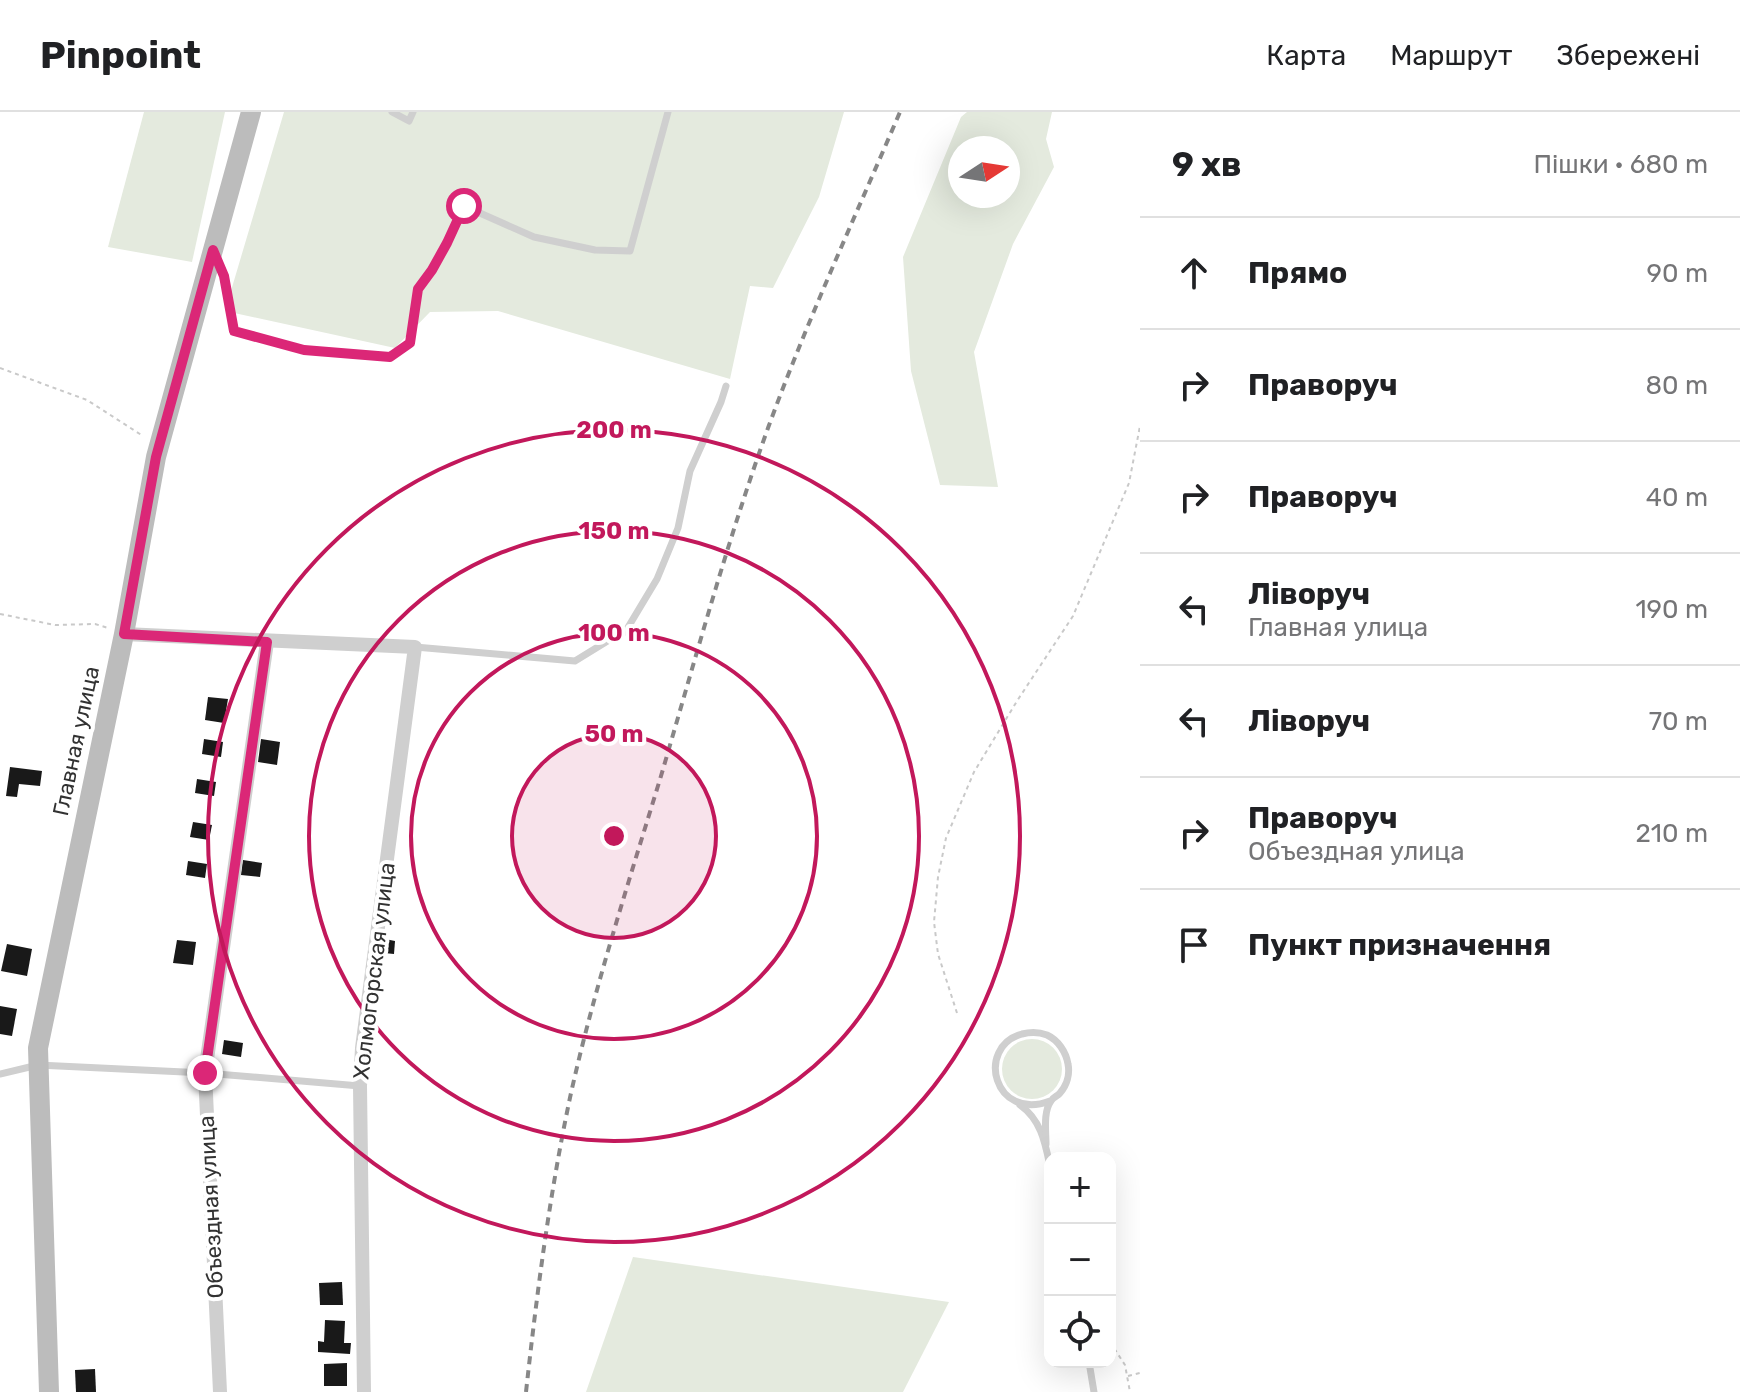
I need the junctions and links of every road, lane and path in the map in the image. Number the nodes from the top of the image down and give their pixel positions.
1 (251, 112) edge
2 (392, 112) edge
3 (413, 112) edge
4 (668, 112) edge
5 (213, 250) junction
6 (0, 368) edge
7 (726, 386) dead end
8 (1140, 426) edge
9 (156, 457) junction
10 (0, 614) edge
11 (124, 634) junction
12 (267, 642) junction
13 (415, 647) junction
14 (957, 1013) dead end
15 (38, 1065) junction
16 (205, 1073) junction
17 (0, 1074) edge
18 (360, 1086) junction
19 (1050, 1101) junction
20 (1017, 1103) junction
21 (1046, 1144) junction
22 (1047, 1152) edge
23 (1116, 1351) edge
24 (1090, 1368) edge
25 (1140, 1373) edge
26 (1127, 1376) junction
27 (49, 1392) edge
28 (220, 1392) edge
29 (364, 1392) edge
30 (1094, 1392) edge
31 (1130, 1392) edge

1 - 5 street, Главная улица
2 - 3 lane
4 - 5 lane
5 - 9 street, Главная улица
6 - 9 path
7 - 13 lane
8 - 14 path
9 - 11 street, Главная улица
10 - 11 path
11 - 12 street
11 - 15 street, Главная улица
12 - 13 street
12 - 16 street, Объездная улица
13 - 18 street, Холмогорская улица
15 - 16 lane
15 - 17 lane
15 - 27 street, Главная улица
16 - 18 lane
16 - 28 street, Объездная улица
18 - 29 street, Холмогорская улица
19 - 20 lane
19 - 20 lane
19 - 21 lane
20 - 21 lane
21 - 22 lane
23 - 26 path
24 - 30 lane
25 - 26 path
26 - 31 path

